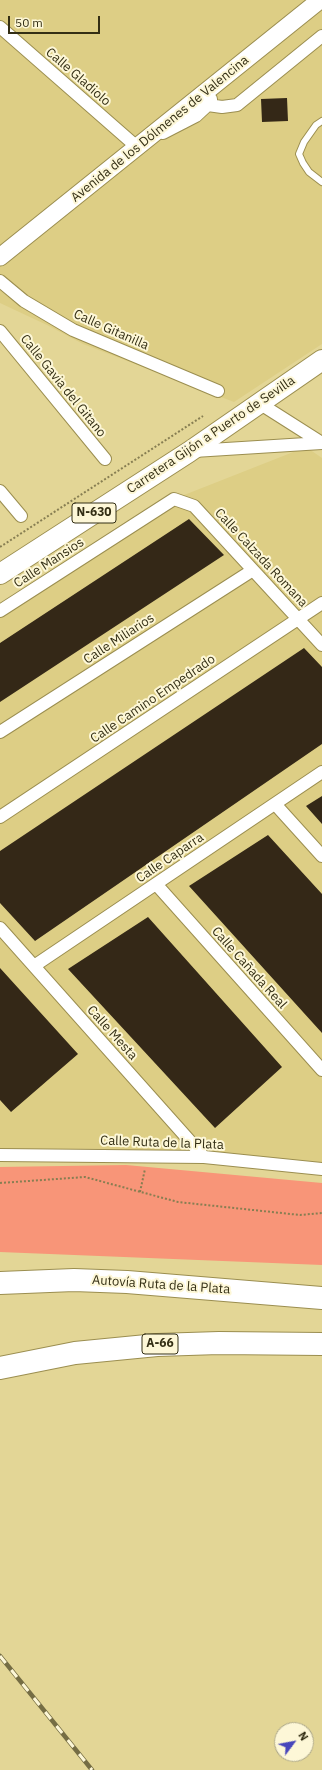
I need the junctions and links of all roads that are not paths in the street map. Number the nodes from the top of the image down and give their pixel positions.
1 (320, 0) edge
2 (0, 27) edge
3 (322, 36) edge
4 (211, 88) junction
5 (208, 105) junction
6 (322, 121) edge
7 (139, 146) junction
8 (322, 182) edge
9 (0, 257) edge
10 (0, 281) edge
11 (0, 332) edge
12 (322, 360) edge
13 (218, 391) dead end
14 (259, 402) junction
15 (322, 443) edge
16 (189, 452) junction
17 (105, 459) dead end
18 (0, 491) edge
19 (174, 499) joint
20 (21, 516) dead end
21 (253, 570) junction
22 (0, 574) edge
23 (322, 603) edge
24 (0, 611) edge
25 (298, 619) junction
26 (322, 645) edge
27 (0, 732) edge
28 (322, 772) edge
29 (275, 804) junction
30 (0, 817) edge
31 (322, 856) edge
32 (156, 884) junction
33 (0, 928) edge
34 (34, 966) junction
35 (322, 1070) edge
36 (2, 1151) edge
37 (204, 1156) junction
38 (322, 1169) edge
39 (0, 1283) edge
40 (322, 1298) edge
41 (322, 1344) edge
42 (0, 1368) edge

1 - 4 main road, Avenida de los Dólmenes de Valencina
2 - 7 street, Calle Gladiolo
3 - 5 street, Avenida de los Dólmenes de Valencina
4 - 5 street
4 - 7 main road, Avenida de los Dólmenes de Valencina
5 - 7 street
6 - 8 lane
7 - 9 main road, Avenida de los Dólmenes de Valencina
10 - 13 street, Calle Gitanilla
11 - 17 street, Calle Gavia del Gitano
12 - 14 highway, Carretera Gijón a Puerto de Sevilla / N-630
14 - 15 street
14 - 16 highway, Carretera Gijón a Puerto de Sevilla / N-630
15 - 16 street
16 - 22 highway, Carretera Gijón a Puerto de Sevilla / N-630
18 - 20 street
19 - 21 street, Calle Calzada Romana
19 - 24 street, Calle Mansios
21 - 25 street, Calle Calzada Romana
21 - 27 street, Calle Miliarios
23 - 25 street, Calle Camino Empedrado
25 - 26 street, Calle Calzada Romana
25 - 30 street, Calle Camino Empedrado
28 - 29 street, Calle Caparra
29 - 31 street
29 - 32 street, Calle Caparra
32 - 34 street, Calle Caparra
32 - 35 street, Calle Cañada Real
33 - 34 street, Calle Mesta
34 - 37 street, Calle Mesta
36 - 37 street, Calle Ruta de la Plata
37 - 38 street, Calle Ruta de la Plata
39 - 40 highway, Autovía Ruta de la Plata
41 - 42 highway, A-66

